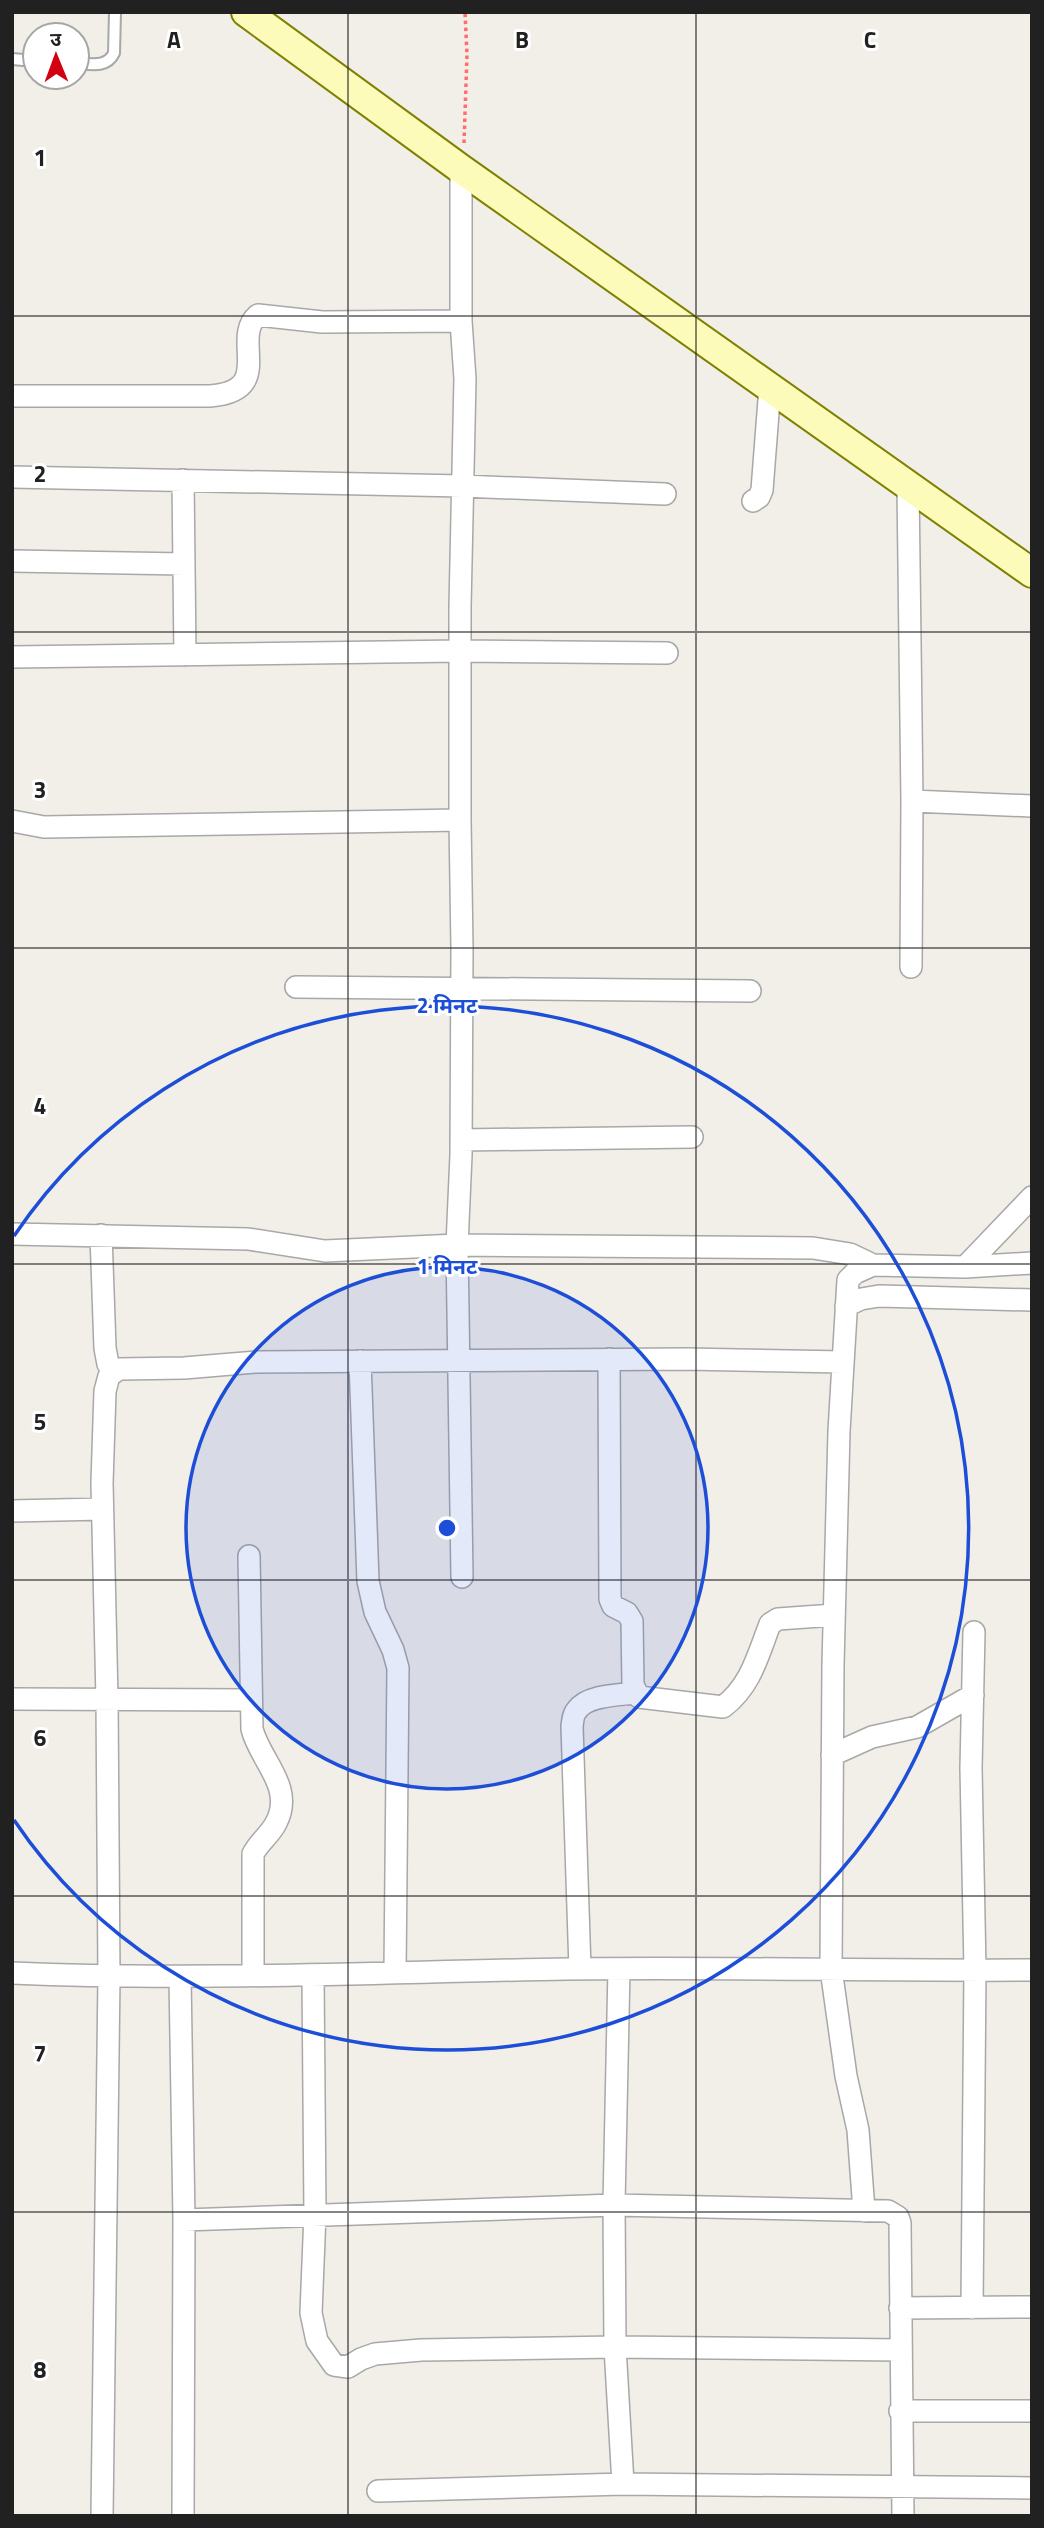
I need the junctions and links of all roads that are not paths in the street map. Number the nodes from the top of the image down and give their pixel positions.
1 (115, 12) edge
2 (246, 12) edge
3 (91, 64) edge
4 (461, 169) junction
5 (461, 321) junction
6 (770, 387) junction
7 (12, 396) edge
8 (12, 477) edge
9 (183, 480) junction
10 (462, 486) junction
11 (908, 486) junction
12 (666, 494) dead end
13 (753, 501) dead end
14 (12, 561) edge
15 (184, 564) junction
16 (1032, 573) edge
17 (460, 651) junction
18 (667, 653) dead end
19 (185, 655) junction
20 (12, 657) edge
21 (912, 801) junction
22 (1032, 806) edge
23 (460, 820) junction
24 (12, 821) edge
25 (911, 967) dead end
26 (296, 987) dead end
27 (462, 988) junction
28 (750, 992) dead end
29 (692, 1136) dead end
30 (461, 1140) junction
31 (1032, 1197) edge
32 (12, 1234) edge
33 (101, 1235) junction
34 (457, 1245) junction
35 (1032, 1263) edge
36 (873, 1265) junction
37 (965, 1267) junction
38 (1032, 1300) edge
39 (846, 1306) junction
40 (609, 1359) junction
41 (359, 1360) junction
42 (460, 1360) junction
43 (843, 1362) junction
44 (113, 1372) junction
45 (102, 1509) junction
46 (12, 1511) edge
47 (249, 1556) dead end
48 (462, 1577) dead end
49 (834, 1615) junction
50 (974, 1632) dead end
51 (635, 1693) junction
52 (973, 1695) junction
53 (12, 1699) edge
54 (107, 1699) junction
55 (250, 1700) junction
56 (832, 1755) junction
57 (580, 1969) junction
58 (619, 1969) junction
59 (831, 1969) junction
60 (975, 1970) junction
61 (1032, 1970) edge
62 (395, 1972) junction
63 (12, 1973) edge
64 (253, 1975) junction
65 (313, 1975) junction
66 (109, 1977) junction
67 (180, 1977) junction
68 (614, 2205) junction
69 (864, 2211) junction
70 (315, 2214) junction
71 (184, 2220) junction
72 (1032, 2307) edge
73 (900, 2308) junction
74 (972, 2308) junction
75 (615, 2347) junction
76 (901, 2350) junction
77 (900, 2411) junction
78 (1032, 2411) edge
79 (622, 2484) junction
80 (903, 2487) junction
81 (1032, 2488) edge
82 (378, 2491) dead end
83 (102, 2516) edge
84 (183, 2516) edge
85 (903, 2516) edge

1 - 3 lane
2 - 4 street
4 - 5 street
4 - 6 street
5 - 7 street
5 - 10 street
6 - 11 street
6 - 13 street
8 - 9 street
9 - 10 street
9 - 15 street
10 - 12 street
10 - 17 street
11 - 16 street
11 - 21 street
14 - 15 street
15 - 19 street
17 - 18 street
17 - 19 street
17 - 23 street
19 - 20 street
21 - 22 street
21 - 25 street
23 - 24 street
23 - 27 street
26 - 27 street
27 - 28 street
27 - 30 street
29 - 30 street
30 - 34 street
31 - 37 street
32 - 33 street
33 - 34 street
33 - 44 street
34 - 36 street
34 - 42 street
35 - 37 street
36 - 37 street
36 - 39 street
38 - 39 street
39 - 43 street
40 - 42 street
40 - 43 street
40 - 51 street
41 - 42 street
41 - 44 street
41 - 62 street
42 - 48 street
43 - 49 street
44 - 45 street
45 - 46 street
45 - 54 street
47 - 55 street
49 - 51 street
49 - 56 street
50 - 52 street
51 - 57 street
52 - 56 street
52 - 60 street
53 - 54 street
54 - 55 street
54 - 66 street
55 - 64 street
56 - 59 street
57 - 58 street
57 - 62 street
58 - 59 street
58 - 68 street
59 - 60 street
59 - 69 street
60 - 61 street
60 - 74 street
62 - 65 street
63 - 66 street
64 - 65 street
64 - 67 street
65 - 70 street
66 - 67 street
66 - 83 street
67 - 71 street
68 - 69 street
68 - 70 street
68 - 75 street
69 - 73 street
70 - 71 street
70 - 75 street
71 - 84 street
72 - 74 street
73 - 74 street
73 - 76 street
75 - 76 street
75 - 79 street
76 - 77 street
77 - 78 street
77 - 80 street
79 - 80 street
79 - 82 street
80 - 81 street
80 - 85 street

